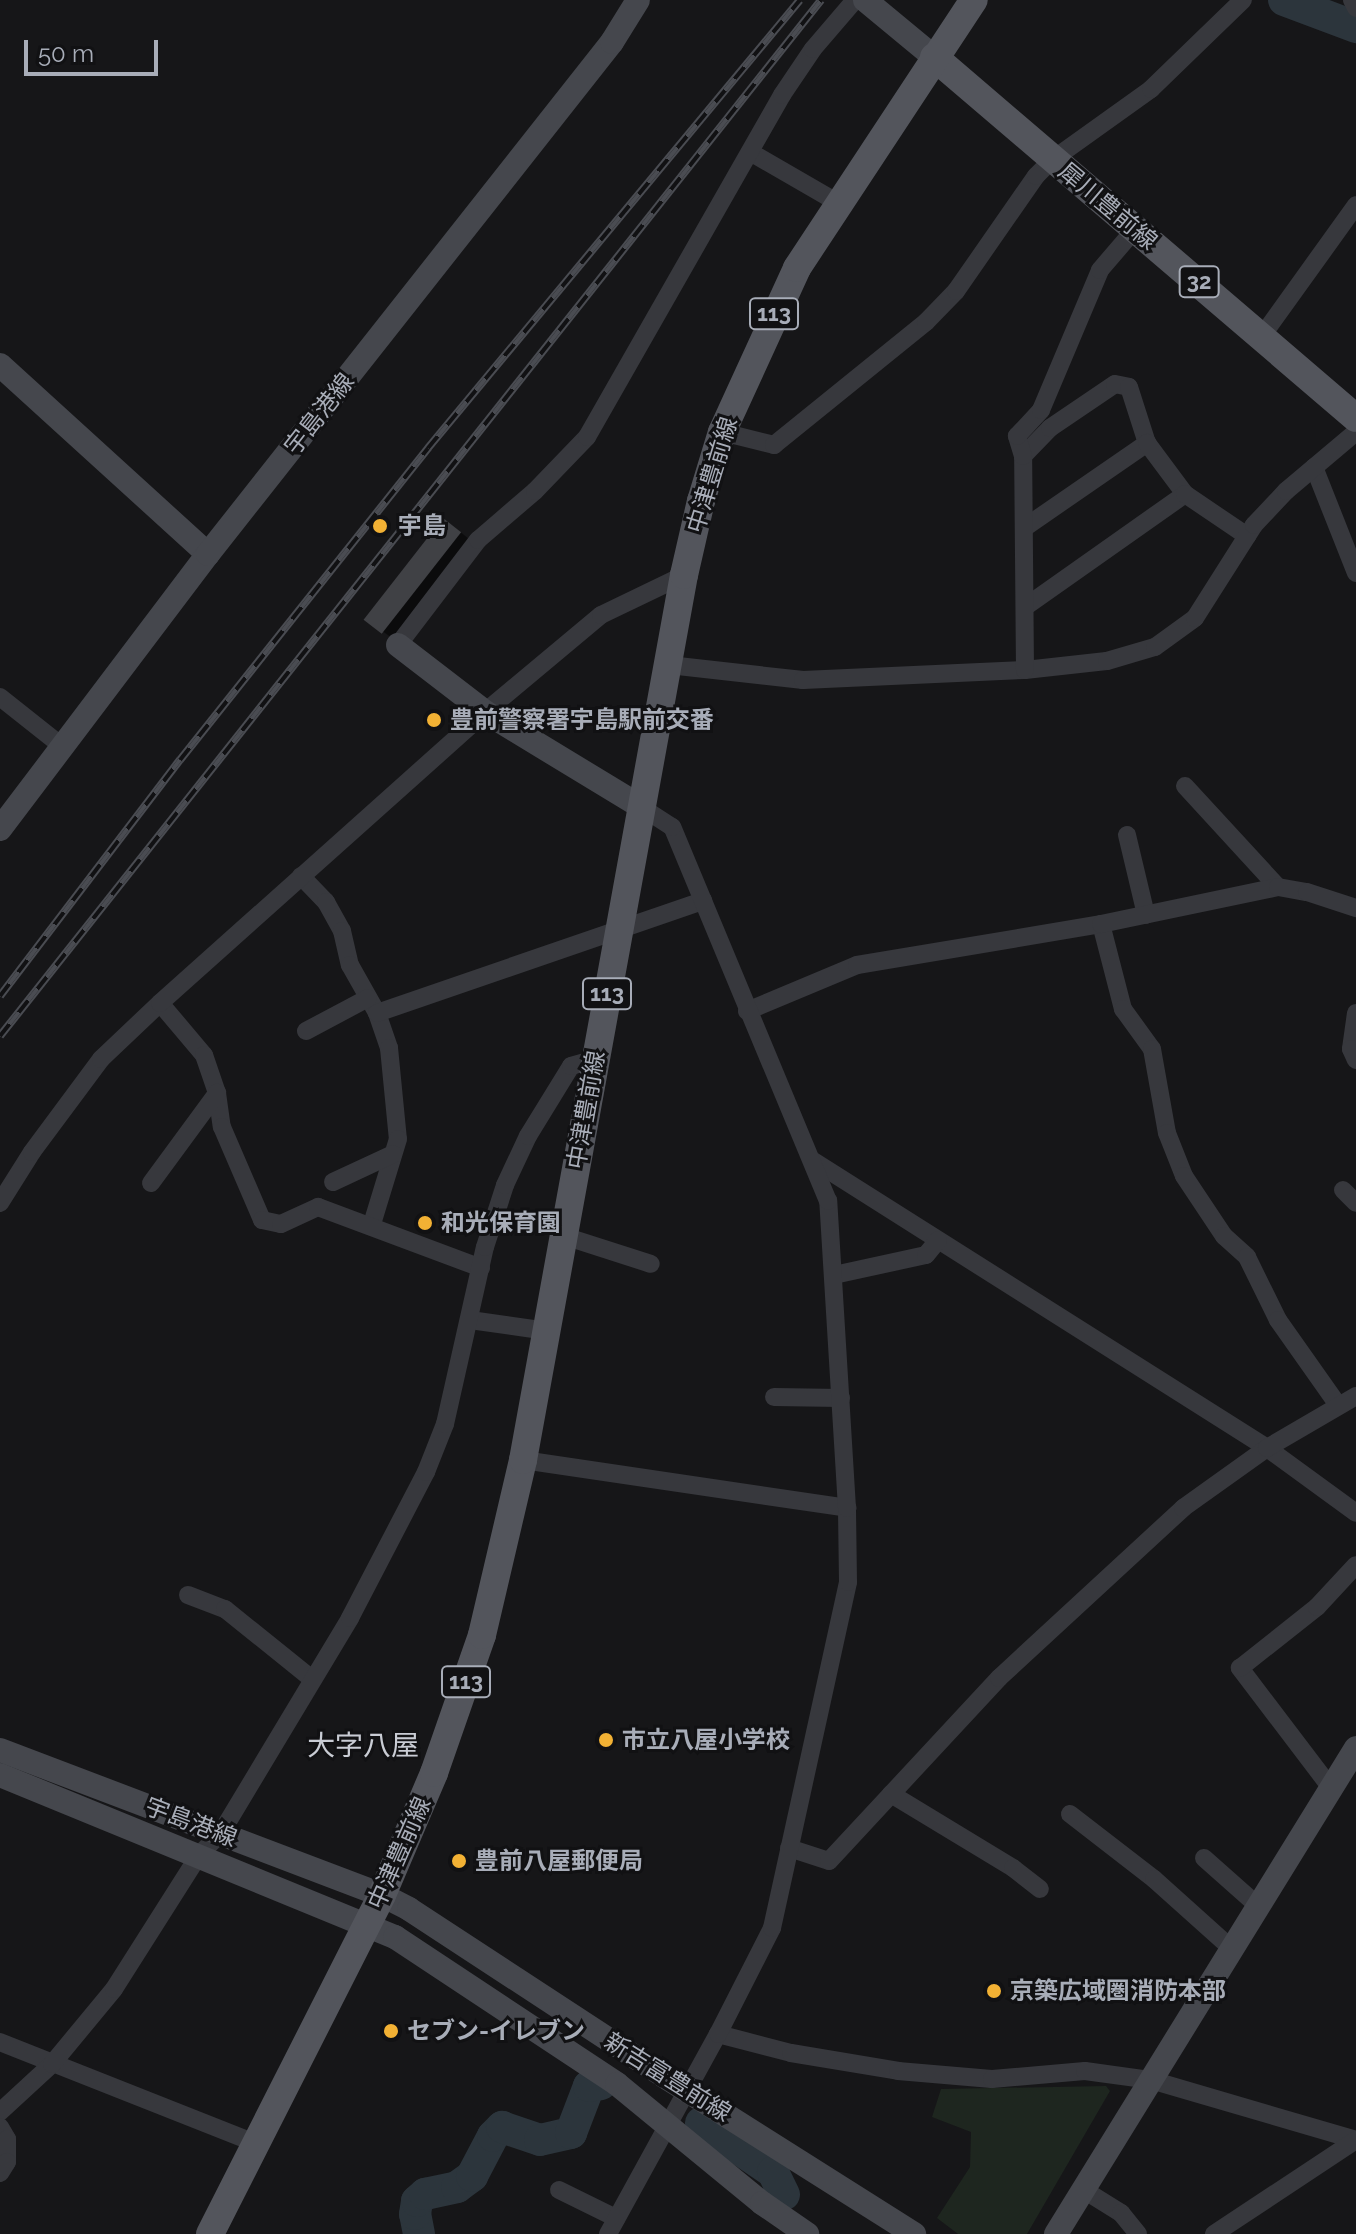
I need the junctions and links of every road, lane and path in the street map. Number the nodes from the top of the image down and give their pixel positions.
1 (638, 0) edge
2 (855, 0) edge
3 (865, 0) edge
4 (974, 0) edge
5 (1243, 0) edge
6 (1352, 0) edge
7 (1356, 8) edge
8 (934, 57) junction
9 (750, 152) junction
10 (1052, 160) junction
11 (840, 204) junction
12 (1356, 205) edge
13 (1136, 228) junction
14 (1262, 336) junction
15 (0, 365) edge
16 (1356, 418) edge
17 (722, 432) junction
18 (1356, 432) edge
19 (1147, 443) junction
20 (1023, 456) junction
21 (1314, 467) junction
22 (1185, 494) junction
23 (1024, 528) junction
24 (1247, 536) junction
25 (208, 554) junction
26 (1356, 573) edge
27 (684, 575) junction
28 (1025, 607) junction
29 (398, 645) joint
30 (669, 665) junction
31 (1025, 670) junction
32 (0, 697) edge
33 (485, 712) junction
34 (63, 747) junction
35 (1185, 786) dead end
36 (643, 808) junction
37 (0, 829) edge
38 (1127, 835) dead end
39 (301, 876) junction
40 (1278, 887) junction
41 (703, 901) junction
42 (1356, 908) edge
43 (1146, 915) junction
44 (1101, 924) junction
45 (619, 930) junction
46 (160, 1003) junction
47 (372, 1006) junction
48 (747, 1011) junction
49 (1356, 1013) edge
50 (306, 1031) dead end
51 (595, 1059) junction
52 (1356, 1060) edge
53 (217, 1093) junction
54 (393, 1154) junction
55 (812, 1160) junction
56 (333, 1182) dead end
57 (151, 1183) dead end
58 (0, 1203) edge
59 (372, 1224) junction
60 (564, 1236) junction
61 (938, 1240) junction
62 (651, 1264) dead end
63 (481, 1268) junction
64 (834, 1275) junction
65 (470, 1320) junction
66 (547, 1331) junction
67 (1356, 1396) edge
68 (774, 1397) dead end
69 (841, 1398) junction
70 (1338, 1405) junction
71 (1267, 1448) junction
72 (523, 1460) junction
73 (847, 1508) junction
74 (1356, 1513) edge
75 (1356, 1565) edge
76 (188, 1595) dead end
77 (312, 1679) junction
78 (0, 1732) edge
79 (1356, 1748) edge
80 (0, 1750) edge
81 (0, 1775) edge
82 (1343, 1779) edge
83 (87, 1782) junction
84 (0, 1789) edge
85 (891, 1794) junction
86 (74, 1804) junction
87 (1070, 1814) dead end
88 (221, 1833) junction
89 (789, 1848) junction
90 (199, 1855) junction
91 (1204, 1858) dead end
92 (1040, 1889) dead end
93 (382, 1895) junction
94 (1258, 1906) junction
95 (368, 1923) junction
96 (1232, 1949) junction
97 (718, 2034) junction
98 (0, 2042) edge
99 (52, 2064) junction
100 (1151, 2080) junction
101 (687, 2089) junction
102 (0, 2112) edge
103 (668, 2124) junction
104 (0, 2127) edge
105 (257, 2144) junction
106 (0, 2173) edge
107 (559, 2190) dead end
108 (1084, 2190) junction
109 (612, 2226) edge
110 (210, 2234) edge
111 (807, 2234) edge
112 (914, 2234) edge
113 (1056, 2234) edge
114 (1138, 2234) edge
115 (1214, 2234) edge

1 - 25 main road, 宇島港線
2 - 9 street
3 - 8 main road
4 - 8 main road, 中津豊前線 / 113
5 - 10 street
6 - 7 street
8 - 10 main road, 犀川豊前線 / 32
8 - 11 main road, 中津豊前線 / 113
9 - 11 street
9 - 29 street
10 - 13 main road, 犀川豊前線 / 32
10 - 17 street
11 - 17 main road, 中津豊前線 / 113
12 - 14 street
13 - 14 main road, 犀川豊前線 / 32
13 - 20 street
14 - 16 main road, 犀川豊前線 / 32
15 - 25 main road
17 - 27 main road, 中津豊前線 / 113
18 - 21 street
19 - 20 street
19 - 22 street
19 - 23 street
20 - 23 street
21 - 24 street
21 - 26 street
22 - 24 street
22 - 28 street
23 - 28 street
24 - 31 street
25 - 34 main road, 宇島港線
27 - 30 main road, 中津豊前線 / 113
27 - 33 street
28 - 31 street
29 - 33 main road
30 - 31 street
30 - 36 main road, 中津豊前線 / 113
32 - 34 street
33 - 36 main road
33 - 39 street
34 - 37 main road, 宇島港線
35 - 40 street
36 - 41 street
36 - 45 main road, 中津豊前線 / 113
38 - 43 street
39 - 46 street
39 - 47 street
40 - 42 street
40 - 43 street
41 - 45 street
41 - 48 street
43 - 44 street
44 - 48 street
44 - 70 street
45 - 47 street
45 - 51 main road, 中津豊前線 / 113
46 - 53 street
46 - 58 street
47 - 50 street
47 - 54 street
48 - 55 street
49 - 52 street
51 - 60 main road, 中津豊前線 / 113
51 - 63 street
53 - 57 street
53 - 59 street
54 - 56 street
54 - 59 street
55 - 61 street
55 - 64 street
59 - 63 street
60 - 62 street
60 - 66 main road, 中津豊前線 / 113
61 - 64 street
61 - 71 street
63 - 65 street
64 - 69 street
65 - 66 street
65 - 77 street
66 - 72 main road, 中津豊前線 / 113
67 - 70 street
68 - 69 street
69 - 73 street
70 - 71 street
71 - 74 street
71 - 85 street
72 - 73 street
72 - 93 main road, 中津豊前線 / 113
73 - 89 street
75 - 82 street
76 - 77 street
77 - 88 street
78 - 83 main road
79 - 82 main road
80 - 83 main road, 宇島港線
81 - 86 main road, 宇島港線
82 - 94 main road
83 - 88 main road, 宇島港線
84 - 86 main road
85 - 89 street
85 - 92 street
86 - 90 main road, 宇島港線
87 - 96 street
88 - 90 street
88 - 93 main road, 宇島港線
89 - 97 street
90 - 95 main road, 宇島港線
90 - 99 street
91 - 94 street
93 - 95 main road, 中津豊前線 / 113
93 - 101 main road, 新吉富豊前線
94 - 96 main road
95 - 103 main road, 新吉富豊前線
95 - 105 main road, 中津豊前線 / 113
96 - 100 main road
97 - 100 street
97 - 101 street
98 - 99 street
99 - 102 street
99 - 105 street
100 - 108 main road
100 - 115 street
101 - 103 street
101 - 112 main road, 新吉富豊前線
103 - 109 street
103 - 111 main road, 新吉富豊前線
104 - 106 street
105 - 110 main road, 中津豊前線 / 113
107 - 109 street
108 - 113 main road
108 - 114 street

